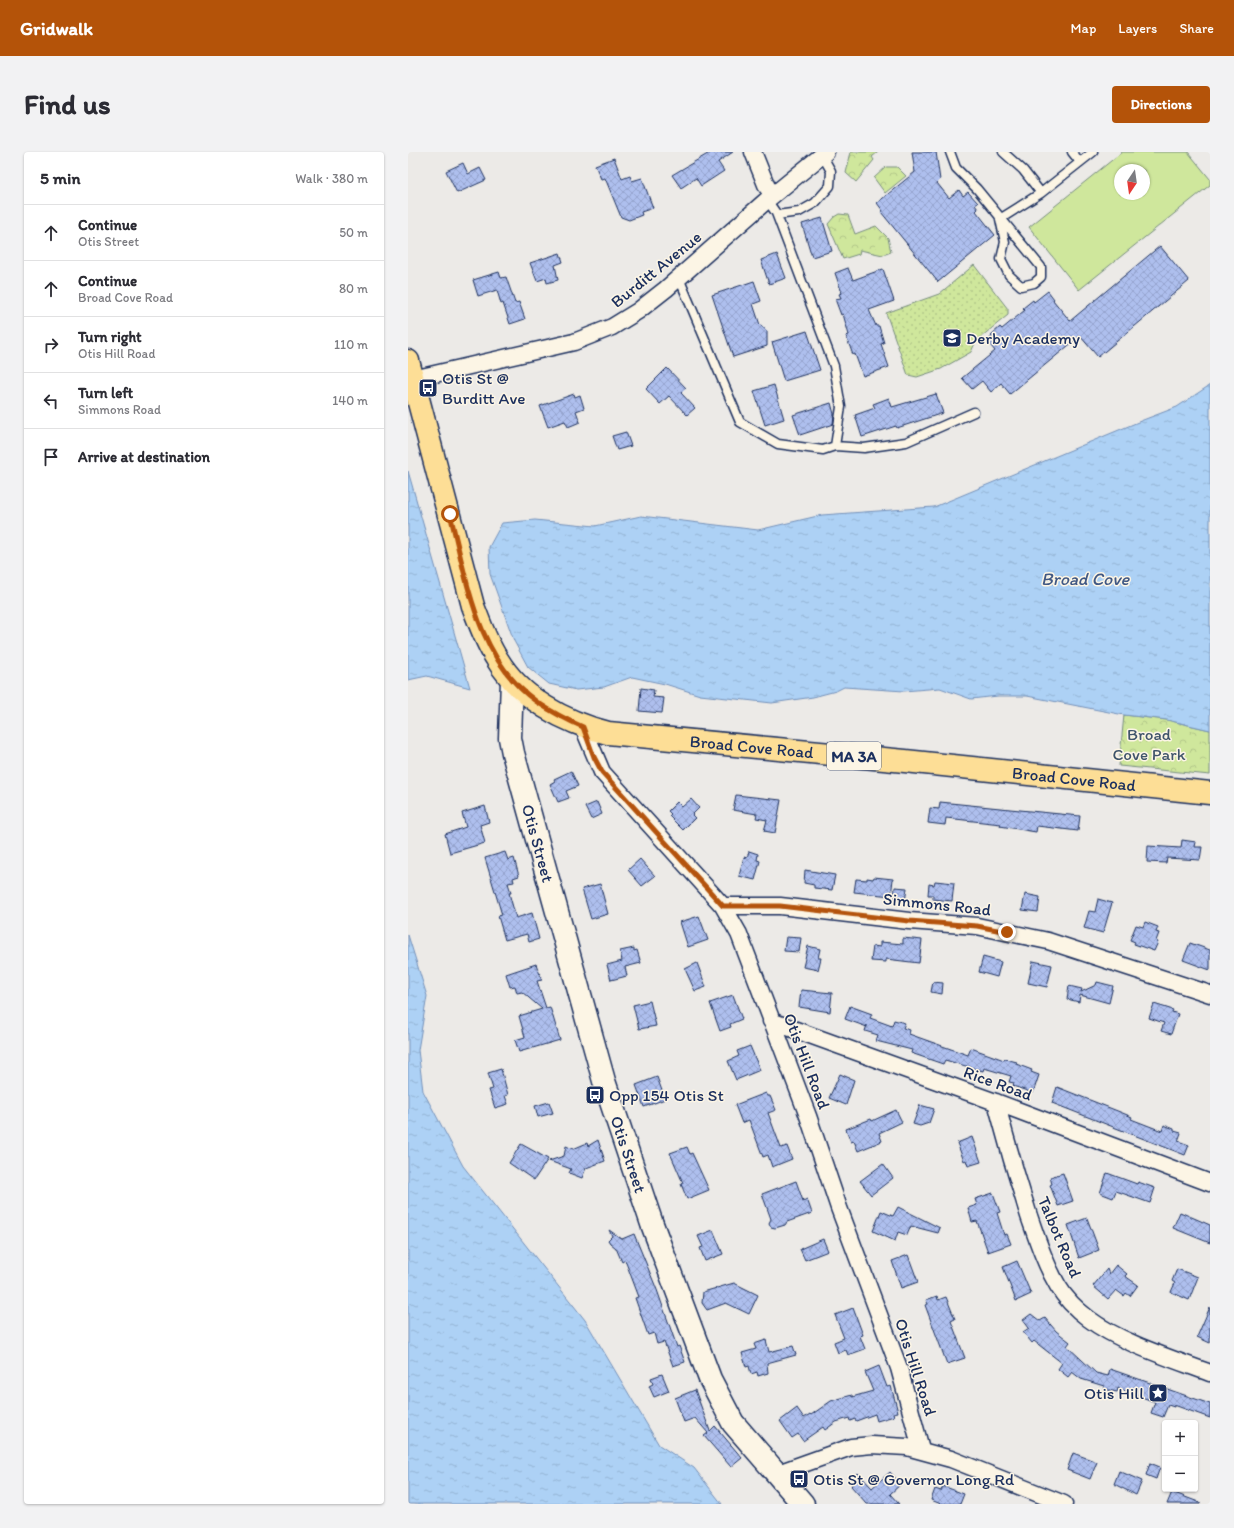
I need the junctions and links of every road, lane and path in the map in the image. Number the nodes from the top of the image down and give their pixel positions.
1 (753, 152) edge
2 (950, 152) edge
3 (1002, 152) edge
4 (1072, 152) edge
5 (1092, 152) edge
6 (824, 154) edge
7 (1080, 162) junction
8 (1041, 193) junction
9 (770, 197) junction
10 (777, 215) junction
11 (1000, 219) junction
12 (679, 278) junction
13 (411, 370) edge
14 (974, 412) dead end
15 (835, 446) junction
16 (512, 680) junction
17 (583, 727) junction
18 (1210, 793) edge
19 (723, 906) junction
20 (1210, 994) edge
21 (771, 1021) junction
22 (996, 1102) junction
23 (1210, 1183) edge
24 (1210, 1373) edge
25 (921, 1449) junction
26 (778, 1473) junction
27 (1049, 1501) edge
28 (803, 1504) edge
29 (1064, 1504) edge

1 - 9 street
2 - 11 lane
3 - 8 lane
4 - 7 lane
5 - 7 lane
6 - 9 street, Burditt Avenue
6 - 10 lane
7 - 8 lane
8 - 11 lane
9 - 10 lane
9 - 12 street, Burditt Avenue
10 - 15 lane
11 - 11 lane
12 - 13 street, Burditt Avenue
12 - 15 lane
13 - 16 main road, Broad Cove Road / MA 3A
14 - 15 lane
16 - 17 main road, Broad Cove Road / MA 3A
16 - 26 street, Otis Street
17 - 18 main road, Broad Cove Road / MA 3A
17 - 19 street, Otis Hill Road
19 - 20 street, Simmons Road
19 - 21 street, Otis Hill Road
21 - 22 street, Rice Road
21 - 25 street, Otis Hill Road
22 - 23 street, Rice Road
22 - 24 street, Talbot Road
25 - 26 street
25 - 27 street
26 - 28 street, Otis Street
27 - 29 street

